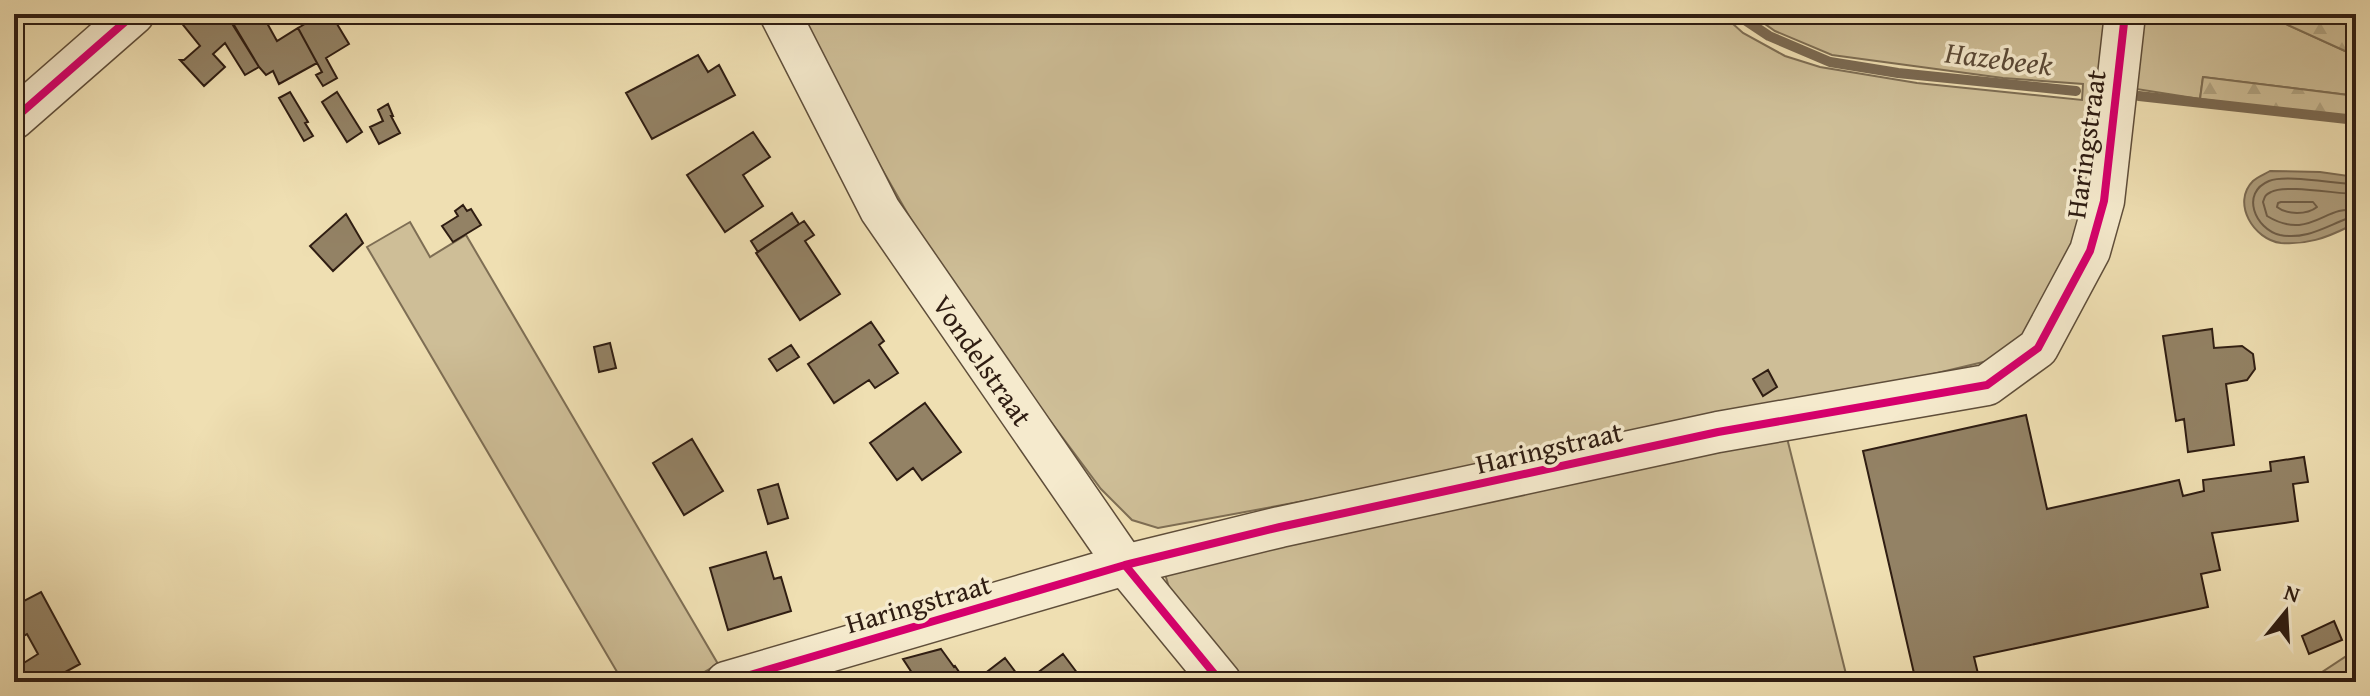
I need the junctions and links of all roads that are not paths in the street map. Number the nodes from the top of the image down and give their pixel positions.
1 (134, 14) edge
2 (780, 14) edge
3 (2125, 14) edge
4 (14, 119) edge
5 (1125, 565) junction
6 (726, 682) edge
7 (1221, 682) edge

1 - 4 street
2 - 5 street, Vondelstraat
3 - 5 street, Haringstraat
5 - 6 street, Haringstraat
5 - 7 street, Vondelstraat

